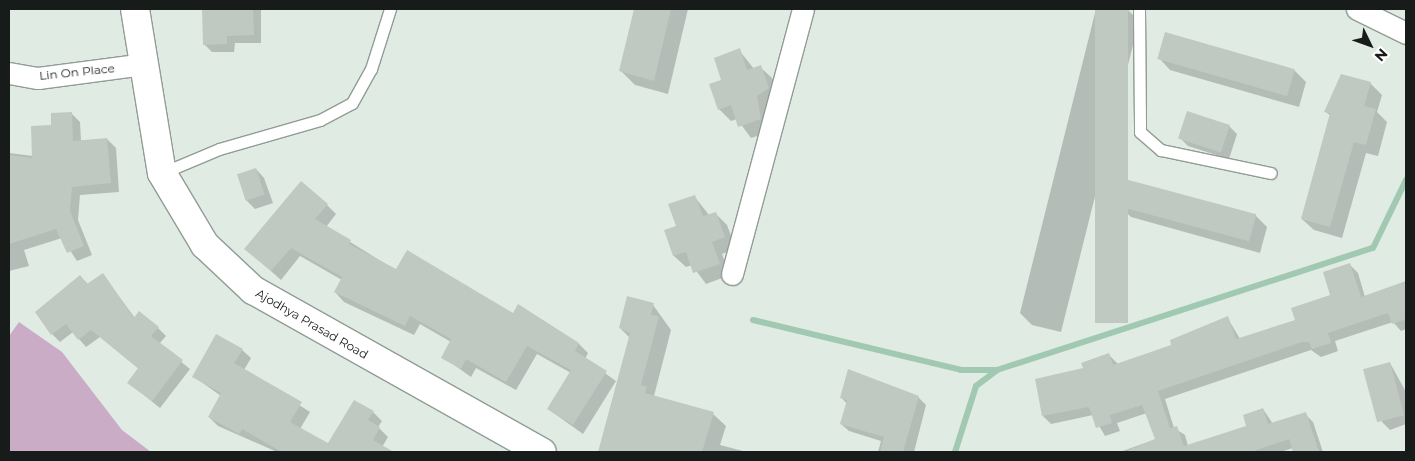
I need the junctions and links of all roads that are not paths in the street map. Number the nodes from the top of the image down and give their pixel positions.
1 (135, 9) edge
2 (390, 9) edge
3 (803, 9) edge
4 (1139, 9) edge
5 (1357, 9) edge
6 (1406, 33) edge
7 (145, 64) junction
8 (9, 73) edge
9 (162, 173) junction
10 (1271, 173) dead end
11 (732, 274) dead end
12 (542, 452) edge

1 - 7 street, Ajodhya Prasad Road
2 - 9 lane
3 - 11 street
4 - 10 lane
5 - 6 street
7 - 8 street, Lin On Place
7 - 9 street, Ajodhya Prasad Road
9 - 12 street, Ajodhya Prasad Road

